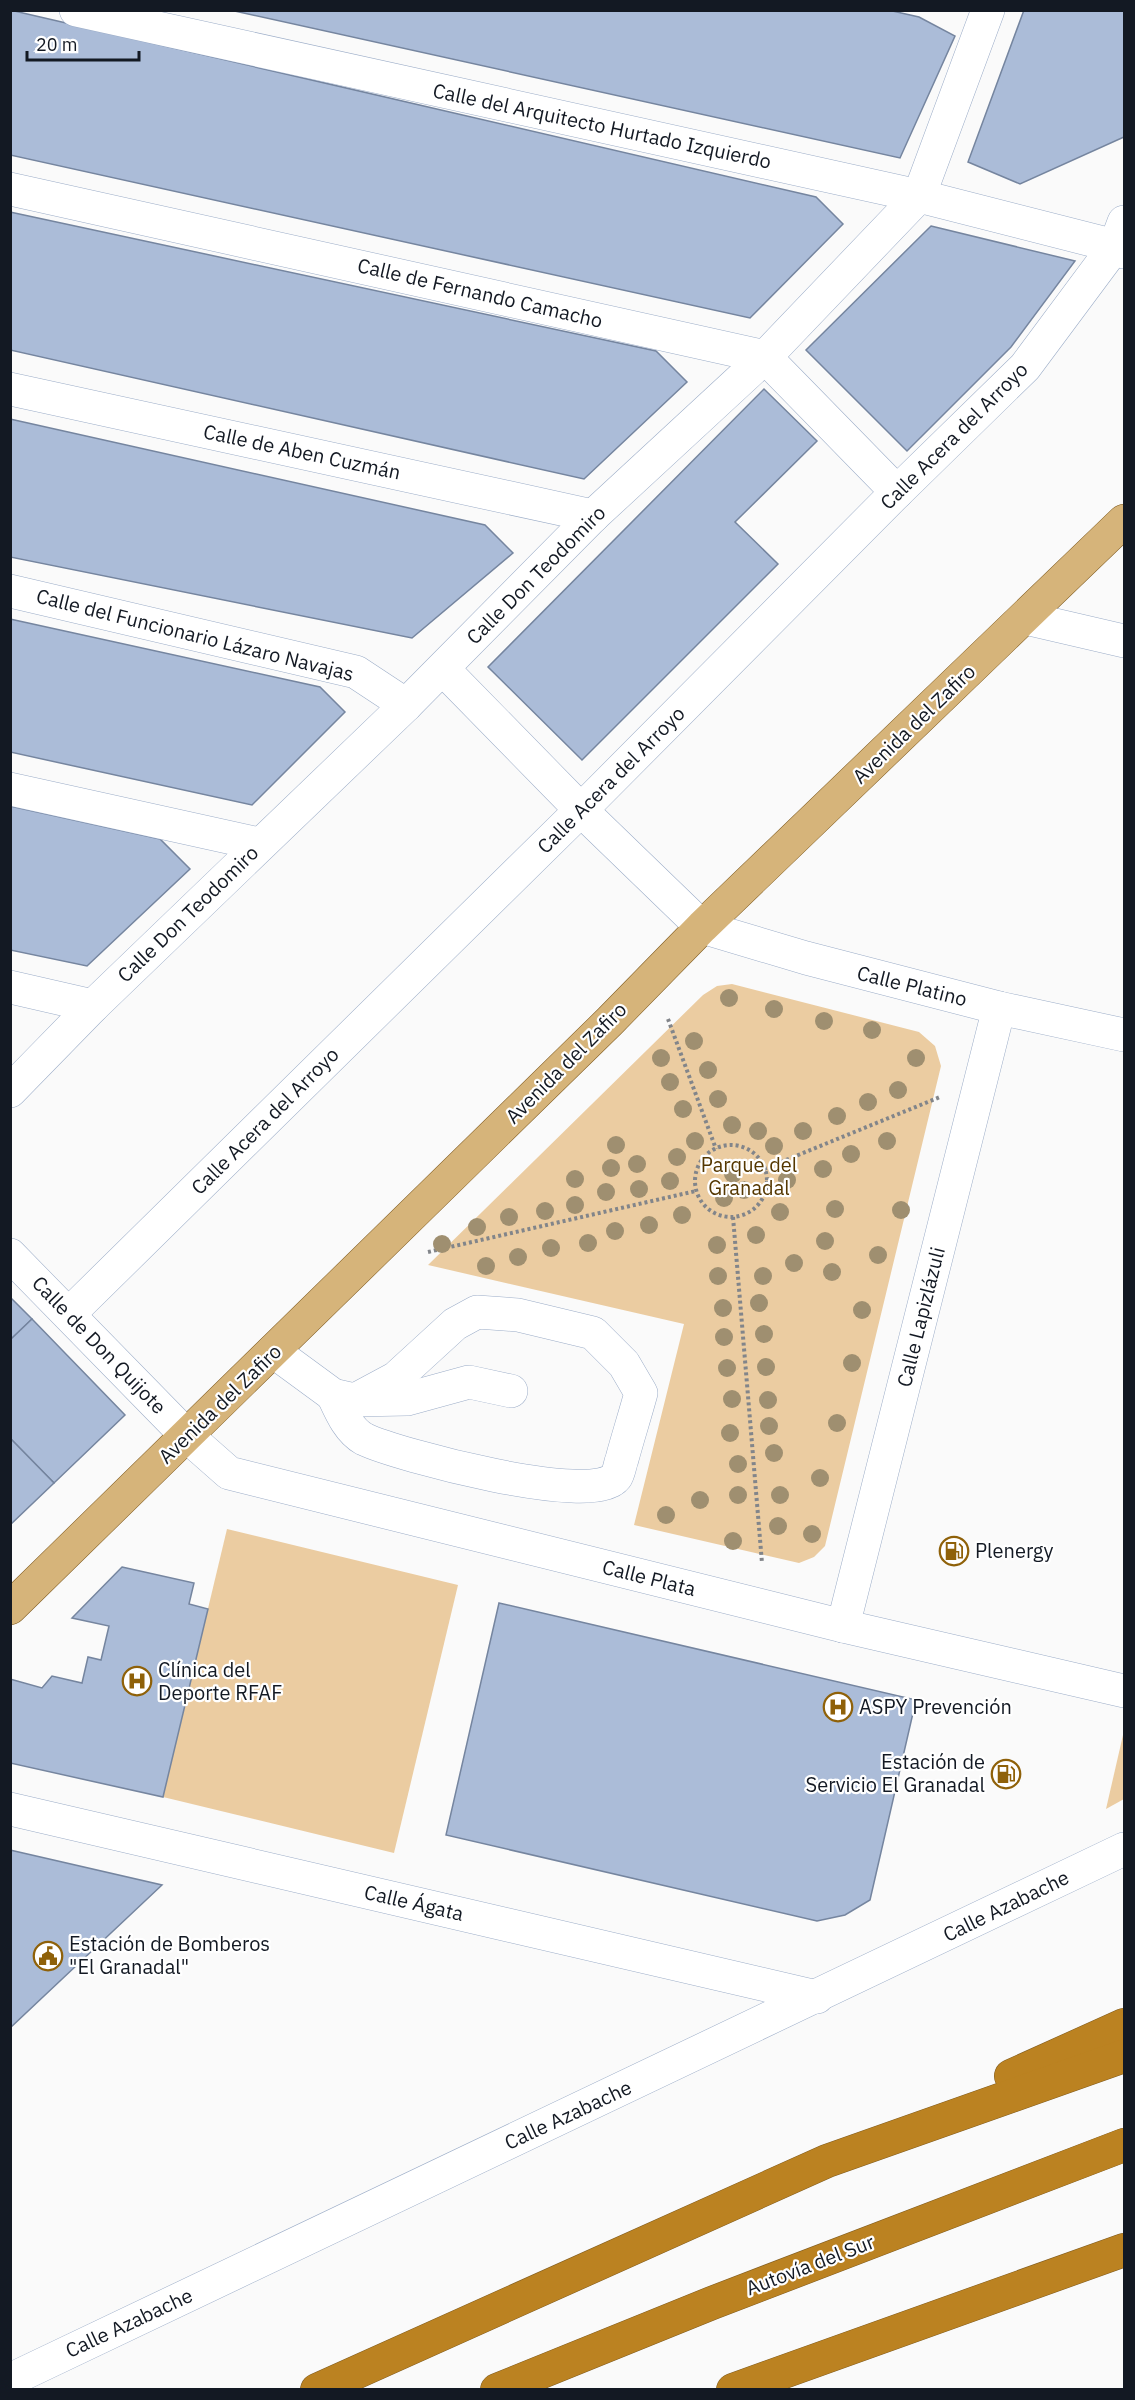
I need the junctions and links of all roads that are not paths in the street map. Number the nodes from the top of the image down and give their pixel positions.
1 (76, 10) edge
2 (988, 10) edge
3 (10, 189) edge
4 (919, 196) junction
5 (1121, 240) edge
6 (765, 357) junction
7 (10, 389) edge
8 (897, 492) junction
9 (593, 516) junction
10 (1125, 521) edge
11 (10, 591) edge
12 (1025, 618) junction
13 (1125, 641) edge
14 (443, 669) junction
15 (406, 705) junction
16 (10, 789) edge
17 (581, 810) junction
18 (259, 844) junction
19 (702, 927) junction
20 (10, 987) edge
21 (93, 1006) junction
22 (999, 1008) junction
23 (1125, 1035) edge
24 (10, 1091) edge
25 (10, 1255) edge
26 (69, 1314) junction
27 (273, 1351) junction
28 (511, 1391) dead end
29 (344, 1397) junction
30 (187, 1436) junction
31 (10, 1608) edge
32 (843, 1626) junction
33 (1125, 1691) edge
34 (10, 1809) edge
35 (1125, 1849) edge
36 (817, 1997) junction
37 (1125, 2025) edge
38 (1125, 2056) edge
39 (1125, 2145) edge
40 (827, 2161) junction
41 (1125, 2250) edge
42 (10, 2380) edge
43 (317, 2390) edge
44 (496, 2390) edge
45 (734, 2390) edge

1 - 4 street, Calle del Arquitecto Hurtado Izquierdo
2 - 4 street, Calle Don Teodomiro
3 - 6 street, Calle de Fernando Camacho
4 - 5 street, Calle del Arquitecto Hurtado Izquierdo
4 - 6 street, Calle Don Teodomiro
5 - 8 street, Calle Acera del Arroyo
6 - 8 street
6 - 9 street, Calle Don Teodomiro
7 - 9 street, Calle de Aben Cuzmán
8 - 17 street, Calle Acera del Arroyo
9 - 14 street, Calle Don Teodomiro
10 - 12 main road, Avenida del Zafiro
11 - 15 street, Calle del Funcionario Lázaro Navajas
12 - 13 street
12 - 19 main road, Avenida del Zafiro
14 - 15 street, Calle Don Teodomiro
14 - 17 street
15 - 18 street, Calle Don Teodomiro
16 - 18 street
17 - 19 street
17 - 26 street, Calle Acera del Arroyo
18 - 21 street, Calle Don Teodomiro
19 - 22 street, Calle Platino
19 - 27 main road, Avenida del Zafiro
20 - 21 street
21 - 24 street, Calle Don Teodomiro
22 - 23 street, Calle Platino
22 - 32 street, Calle Lapizlázuli
25 - 26 street, Calle de Don Quijote
26 - 30 street, Calle de Don Quijote
27 - 29 street
27 - 30 main road, Avenida del Zafiro
28 - 29 street
29 - 29 street
30 - 31 main road, Avenida del Zafiro
30 - 32 street, Calle Plata
32 - 33 street, Calle Plata
34 - 36 street, Calle Ágata
35 - 36 street, Calle Azabache
36 - 42 street, Calle Azabache
37 - 40 highway
38 - 40 highway
39 - 44 highway, Autovía del Sur
40 - 43 highway
41 - 45 highway

